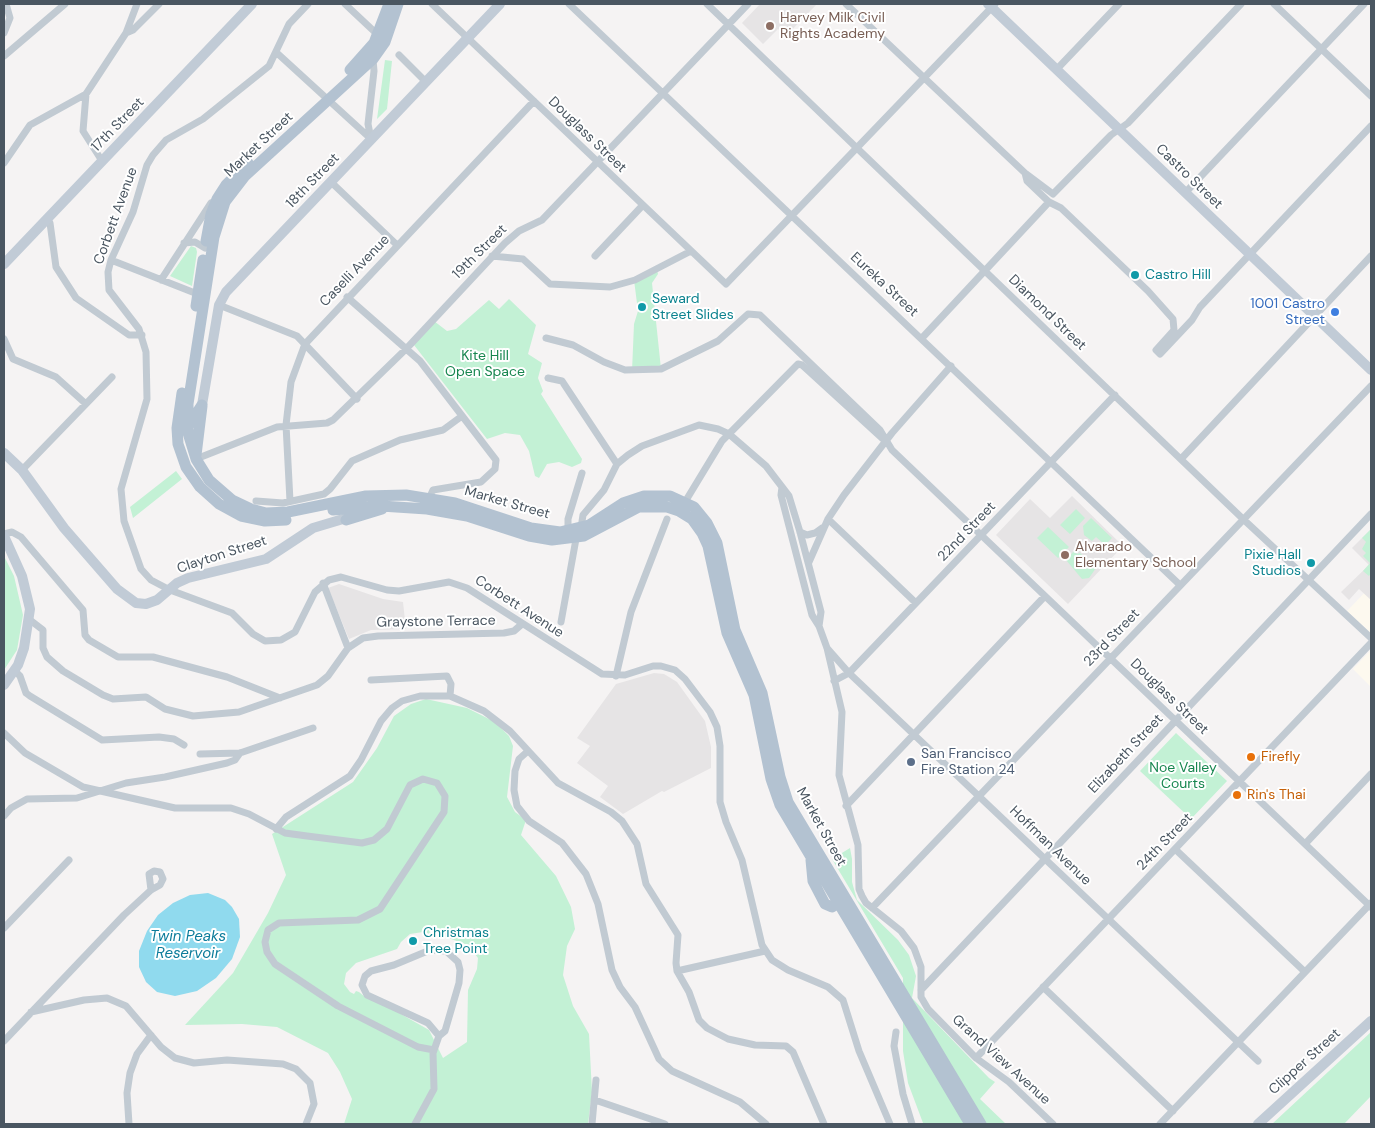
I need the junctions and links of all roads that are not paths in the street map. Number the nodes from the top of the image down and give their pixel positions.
1 (6, 4) edge
2 (65, 4) edge
3 (137, 4) edge
4 (159, 4) edge
5 (252, 4) edge
6 (308, 4) edge
7 (345, 4) edge
8 (389, 4) edge
9 (398, 4) edge
10 (432, 4) edge
11 (500, 4) edge
12 (569, 4) edge
13 (707, 4) edge
14 (748, 4) edge
15 (846, 4) edge
16 (1119, 4) edge
17 (1241, 4) edge
18 (1274, 4) edge
19 (1364, 4) edge
20 (992, 5) edge
21 (728, 24) junction
22 (4, 33) edge
23 (126, 33) junction
24 (378, 36) junction
25 (468, 38) junction
26 (1320, 49) junction
27 (278, 53) junction
28 (4, 56) edge
29 (399, 56) dead end
30 (373, 59) junction
31 (1057, 69) junction
32 (924, 78) junction
33 (426, 82) junction
34 (664, 92) junction
35 (86, 94) junction
36 (1371, 96) edge
37 (325, 98) junction
38 (534, 102) junction
39 (1371, 126) edge
40 (1119, 129) junction
41 (371, 139) junction
42 (858, 148) junction
43 (102, 162) junction
44 (597, 162) junction
45 (4, 163) edge
46 (1025, 173) junction
47 (331, 182) junction
48 (222, 192) junction
49 (1186, 192) junction
50 (1049, 202) junction
51 (643, 205) junction
52 (792, 216) junction
53 (47, 218) junction
54 (184, 244) junction
55 (397, 245) junction
56 (205, 248) junction
57 (691, 251) junction
58 (1250, 254) junction
59 (492, 256) junction
60 (595, 256) dead end
61 (1371, 256) edge
62 (111, 260) junction
63 (4, 264) edge
64 (984, 271) junction
65 (161, 280) junction
66 (201, 296) junction
67 (347, 297) junction
68 (219, 305) junction
69 (1315, 316) junction
70 (142, 335) junction
71 (546, 338) dead end
72 (922, 338) junction
73 (4, 339) edge
74 (305, 344) junction
75 (407, 348) junction
76 (951, 366) junction
77 (1371, 370) edge
78 (112, 377) dead end
79 (548, 378) dead end
80 (1371, 386) edge
81 (1115, 396) junction
82 (356, 399) junction
83 (86, 404) junction
84 (202, 405) junction
85 (462, 416) junction
86 (286, 425) junction
87 (188, 427) junction
88 (729, 434) junction
89 (886, 442) junction
90 (4, 453) edge
91 (196, 459) junction
92 (1181, 459) junction
93 (1052, 461) junction
94 (618, 464) junction
95 (22, 470) junction
96 (582, 473) dead end
97 (195, 481) junction
98 (782, 487) junction
99 (256, 501) joint
100 (290, 501) junction
101 (356, 502) junction
102 (685, 502) junction
103 (428, 504) junction
104 (396, 506) junction
105 (244, 507) junction
106 (1371, 514) edge
107 (667, 519) dead end
108 (1243, 519) junction
109 (346, 520) junction
110 (828, 520) junction
111 (824, 527) junction
112 (800, 532) junction
113 (575, 533) junction
114 (4, 534) edge
115 (981, 535) junction
116 (809, 563) junction
117 (1308, 580) junction
118 (323, 583) junction
119 (1180, 585) junction
120 (170, 590) junction
121 (1045, 596) junction
122 (916, 603) junction
123 (30, 620) junction
124 (561, 622) dead end
125 (522, 624) junction
126 (819, 626) junction
127 (1371, 638) edge
128 (1371, 643) edge
129 (348, 648) junction
130 (827, 648) junction
131 (1111, 658) junction
132 (14, 670) junction
133 (849, 673) junction
134 (616, 676) junction
135 (371, 680) dead end
136 (834, 681) junction
137 (4, 685) edge
138 (450, 696) junction
139 (280, 698) junction
140 (1175, 720) junction
141 (313, 728) dead end
142 (4, 733) edge
143 (914, 734) junction
144 (184, 745) dead end
145 (528, 751) junction
146 (240, 753) junction
147 (200, 754) dead end
148 (1371, 774) edge
149 (1240, 781) junction
150 (97, 791) junction
151 (979, 796) junction
152 (846, 806) junction
153 (4, 816) edge
154 (276, 829) junction
155 (1305, 844) junction
156 (1175, 849) junction
157 (1044, 858) junction
158 (69, 860) dead end
159 (151, 890) dead end
160 (841, 900) junction
161 (1370, 905) edge
162 (872, 908) junction
163 (1108, 919) junction
164 (4, 928) edge
165 (766, 952) junction
166 (678, 971) junction
167 (1305, 972) junction
168 (1043, 987) junction
169 (921, 990) junction
170 (31, 1012) junction
171 (1371, 1021) edge
172 (896, 1032) dead end
173 (151, 1035) junction
174 (439, 1036) junction
175 (4, 1041) edge
176 (1238, 1042) junction
177 (434, 1050) junction
178 (976, 1058) junction
179 (1258, 1061) dead end
180 (596, 1080) dead end
181 (595, 1100) junction
182 (1173, 1111) junction
183 (129, 1124) edge
184 (306, 1124) edge
185 (415, 1124) edge
186 (592, 1124) edge
187 (665, 1124) edge
188 (766, 1124) edge
189 (824, 1124) edge
190 (890, 1124) edge
191 (912, 1124) edge
192 (970, 1124) edge
193 (981, 1124) edge
194 (1053, 1124) edge
195 (1160, 1124) edge
196 (1258, 1124) edge

1 - 22 street
2 - 28 street
3 - 23 street
4 - 23 street
5 - 43 street, 17th Street
6 - 27 street, Corbett Avenue
7 - 24 street
8 - 24 main road, Market Street
9 - 30 main road, Market Street
10 - 25 street, Douglass Street
11 - 25 street, 18th Street
12 - 34 street, Eureka Street
13 - 21 street, Diamond Street
14 - 21 street, 19th Street
15 - 32 street
16 - 31 street
17 - 40 street
18 - 26 street
19 - 26 street
20 - 31 street, Castro Street
20 - 32 street
21 - 34 street, 19th Street
21 - 42 street, Diamond Street
23 - 35 street
24 - 37 main road, Market Street
25 - 33 street, 18th Street
25 - 38 street, Douglass Street
26 - 36 street
26 - 49 street
27 - 37 street
27 - 62 street, Corbett Avenue
29 - 33 street
30 - 37 main road, Market Street
30 - 41 street
31 - 40 street, Castro Street
32 - 42 street
32 - 46 street
33 - 41 street, 18th Street
34 - 44 street, 19th Street
34 - 52 street, Eureka Street
35 - 43 street
35 - 45 street
37 - 41 street
37 - 48 main road, Market Street
37 - 66 main road, Market Street
38 - 44 street, Douglass Street
38 - 55 street, Caselli Avenue
39 - 58 street
40 - 46 street
40 - 49 street, Castro Street
41 - 47 street, 18th Street
42 - 52 street
42 - 64 street, Diamond Street
43 - 53 street, 17th Street
44 - 51 street, Douglass Street
44 - 59 street, 19th Street
46 - 50 street
47 - 55 street
47 - 68 street, 18th Street
48 - 54 street
48 - 56 main road, Market Street
49 - 58 street, Castro Street
50 - 58 street
50 - 64 street
51 - 57 street, Douglass Street
51 - 60 street
52 - 57 street, Douglass Street
52 - 72 street, Eureka Street
53 - 63 street, 17th Street
53 - 70 street
54 - 56 street
54 - 65 street
55 - 67 street, Caselli Avenue
56 - 66 main road, Market Street
57 - 59 street
58 - 69 street, Castro Street
59 - 75 street, 19th Street
61 - 69 street
62 - 65 street
62 - 70 street, Corbett Avenue
64 - 72 street
64 - 81 street, Diamond Street
65 - 66 street
66 - 87 main road, Market Street
66 - 97 main road, Market Street
67 - 74 street, Caselli Avenue
67 - 75 street
68 - 74 street
68 - 84 street, 18th Street
69 - 77 street, Castro Street
69 - 92 street
70 - 120 street, Corbett Avenue
71 - 89 street, Douglass Street
72 - 76 street, Eureka Street
73 - 83 street
74 - 82 street
74 - 86 street, Caselli Avenue
75 - 82 street, 19th Street
75 - 85 street
76 - 89 street
76 - 93 street, Eureka Street
78 - 83 street
79 - 94 street
80 - 108 street, 23rd Street
81 - 92 street, Diamond Street
81 - 93 street, 22nd Street
82 - 86 street, 19th Street
83 - 95 street
84 - 87 main road
84 - 91 main road
85 - 100 street
85 - 103 street
86 - 91 street, 19th Street
86 - 100 street, Caselli Avenue
87 - 91 main road, Market Street
87 - 97 main road
88 - 89 street, Douglass Street
88 - 94 street, Grand View Avenue
88 - 98 street, Grand View Avenue
88 - 102 street
89 - 110 street
89 - 115 street, Douglass Street
90 - 95 street, Clayton Street
91 - 105 main road, Market Street
92 - 108 street, Diamond Street
93 - 115 street, 22nd Street
93 - 119 street, Eureka Street
94 - 113 street, Grand View Avenue
95 - 120 street, Clayton Street
96 - 113 street
97 - 101 main road, Market Street
98 - 112 street, Grand View Avenue
98 - 126 street, Grand View Avenue
99 - 100 street
99 - 105 main road
101 - 103 main road, Market Street
101 - 104 main road, Market Street
101 - 105 main road, Market Street
101 - 109 street
102 - 113 main road, Market Street
102 - 160 main road, Market Street
103 - 104 main road, Market Street
103 - 113 main road, Market Street
104 - 109 main road
106 - 117 street, Elizabeth Street
107 - 134 street
108 - 117 street, Diamond Street
108 - 119 street, 23rd Street
109 - 120 street, Clayton Street
110 - 111 street
110 - 122 street
111 - 112 street
111 - 116 street
112 - 116 street, Grand View Avenue
113 - 124 street
113 - 160 main road, Market Street
114 - 123 street
114 - 139 street
115 - 121 street, Douglass Street
115 - 122 street, 22nd Street
116 - 126 street, Grand View Avenue
117 - 127 street, Diamond Street
117 - 140 street, Elizabeth Street
118 - 120 street, Corbett Avenue
118 - 125 street, Corbett Avenue
118 - 129 street
119 - 131 street, 23rd Street
121 - 131 street, Douglass Street
121 - 143 street
122 - 133 street, 22nd Street
123 - 132 street
123 - 139 street, Graystone Terrace
125 - 129 street, Graystone Terrace
125 - 134 street, Corbett Avenue
126 - 130 street, Grand View Avenue
128 - 149 street, 24th Street
129 - 139 street, Graystone Terrace
130 - 133 street, Hoffman Avenue
130 - 136 street, Grand View Avenue
131 - 140 street, Douglass Street
131 - 151 street, 23rd Street
132 - 137 street
132 - 144 street
133 - 136 street, 22nd Street
133 - 143 street, Hoffman Avenue
134 - 165 street
135 - 138 street
136 - 152 street, Grand View Avenue
138 - 145 street
138 - 154 street
140 - 149 street, Douglass Street
140 - 157 street, Elizabeth Street
141 - 146 street
142 - 150 street
143 - 151 street, Hoffman Avenue
143 - 152 street
145 - 166 street
145 - 188 street
146 - 147 street
146 - 150 street
148 - 155 street
149 - 155 street, Douglass Street
149 - 156 street, 24th Street
150 - 153 street
150 - 154 street
151 - 157 street, Hoffman Avenue
151 - 162 street, 23rd Street
152 - 162 street, Grand View Avenue
154 - 177 street
155 - 161 street, Douglass Street
156 - 163 street, 24th Street
156 - 167 street
157 - 163 street, Hoffman Avenue
157 - 169 street, Elizabeth Street
158 - 164 street
159 - 170 street
160 - 192 main road, Market Street
160 - 193 main road, Market Street
161 - 167 street
162 - 169 street, Grand View Avenue
163 - 168 street, 24th Street
163 - 176 street, Hoffman Avenue
165 - 166 street
165 - 190 street
166 - 189 street
167 - 176 street
168 - 178 street, 24th Street
168 - 182 street
169 - 178 street, Grand View Avenue
170 - 173 street
170 - 175 street
171 - 196 street, Clipper Street
172 - 191 street
173 - 183 street
173 - 184 street
174 - 174 street
174 - 177 street
176 - 179 street, Hoffman Avenue
176 - 182 street
177 - 185 street
178 - 194 street, Grand View Avenue
180 - 181 street
181 - 186 street
181 - 187 street
182 - 195 street

